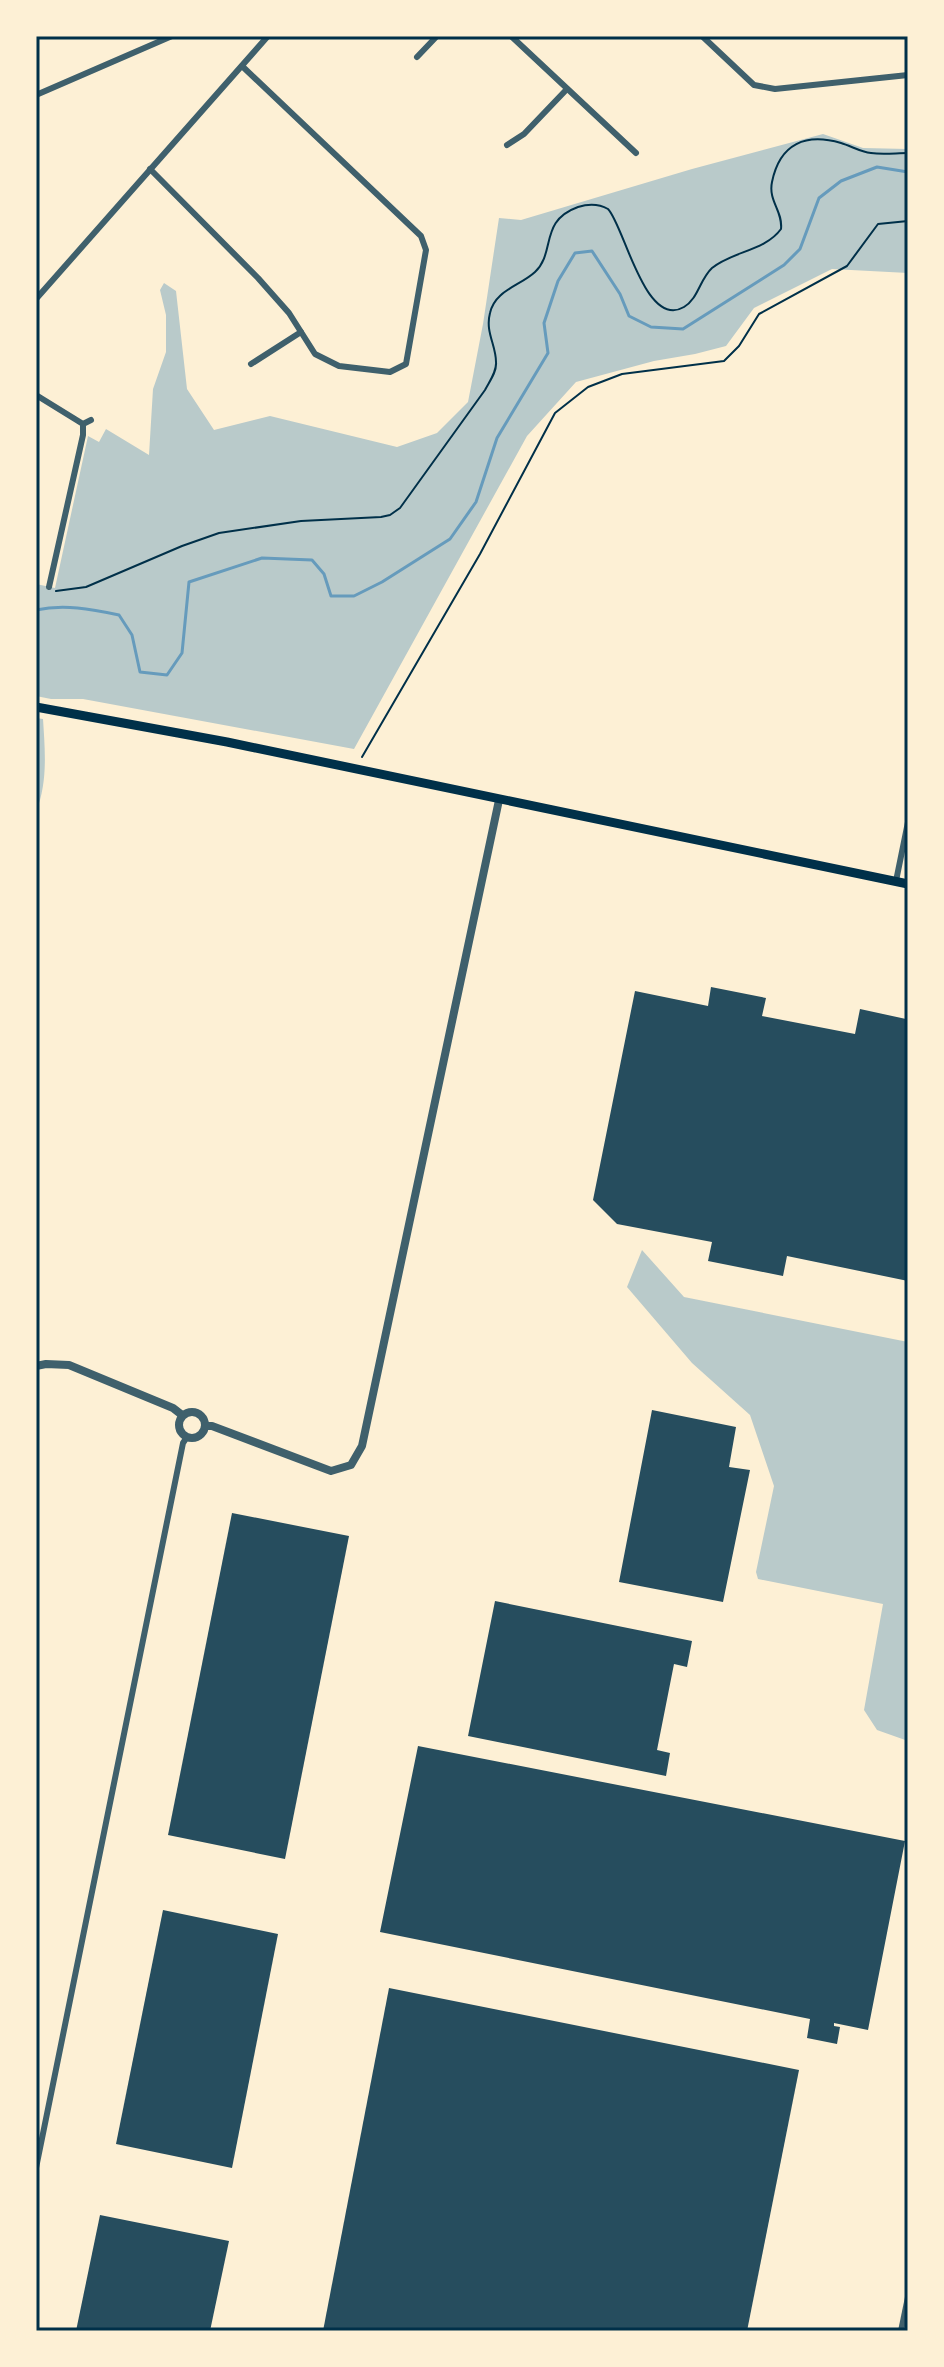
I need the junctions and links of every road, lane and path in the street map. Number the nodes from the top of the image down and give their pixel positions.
1 (172, 36) edge
2 (268, 36) edge
3 (437, 36) edge
4 (511, 36) edge
5 (702, 36) edge
6 (417, 57) dead end
7 (242, 66) junction
8 (908, 75) edge
9 (567, 89) junction
10 (36, 95) edge
11 (507, 145) dead end
12 (636, 153) dead end
13 (908, 153) edge
14 (150, 169) junction
15 (908, 221) edge
16 (36, 299) edge
17 (301, 332) junction
18 (251, 364) dead end
19 (36, 395) edge
20 (91, 420) dead end
21 (83, 424) junction
22 (49, 587) joint
23 (39, 707) edge
24 (362, 757) dead end
25 (499, 800) junction
26 (908, 822) edge
27 (896, 882) junction
28 (908, 884) edge
29 (36, 1366) edge
30 (182, 1415) junction
31 (205, 1426) junction
32 (187, 1437) junction
33 (36, 2168) edge
34 (908, 2297) edge
35 (901, 2331) edge

1 - 10 street
2 - 7 street
3 - 6 street
4 - 9 street
5 - 8 street
7 - 14 street
7 - 17 street
9 - 11 street
9 - 12 street
13 - 22 path
14 - 16 street
14 - 17 street
15 - 24 path
17 - 18 street
19 - 21 street
20 - 21 street
21 - 22 street
23 - 25 main road
25 - 27 main road
25 - 31 street
26 - 27 street
27 - 28 main road
29 - 30 street
30 - 31 street
30 - 32 street
31 - 32 street
32 - 33 street
34 - 35 street

